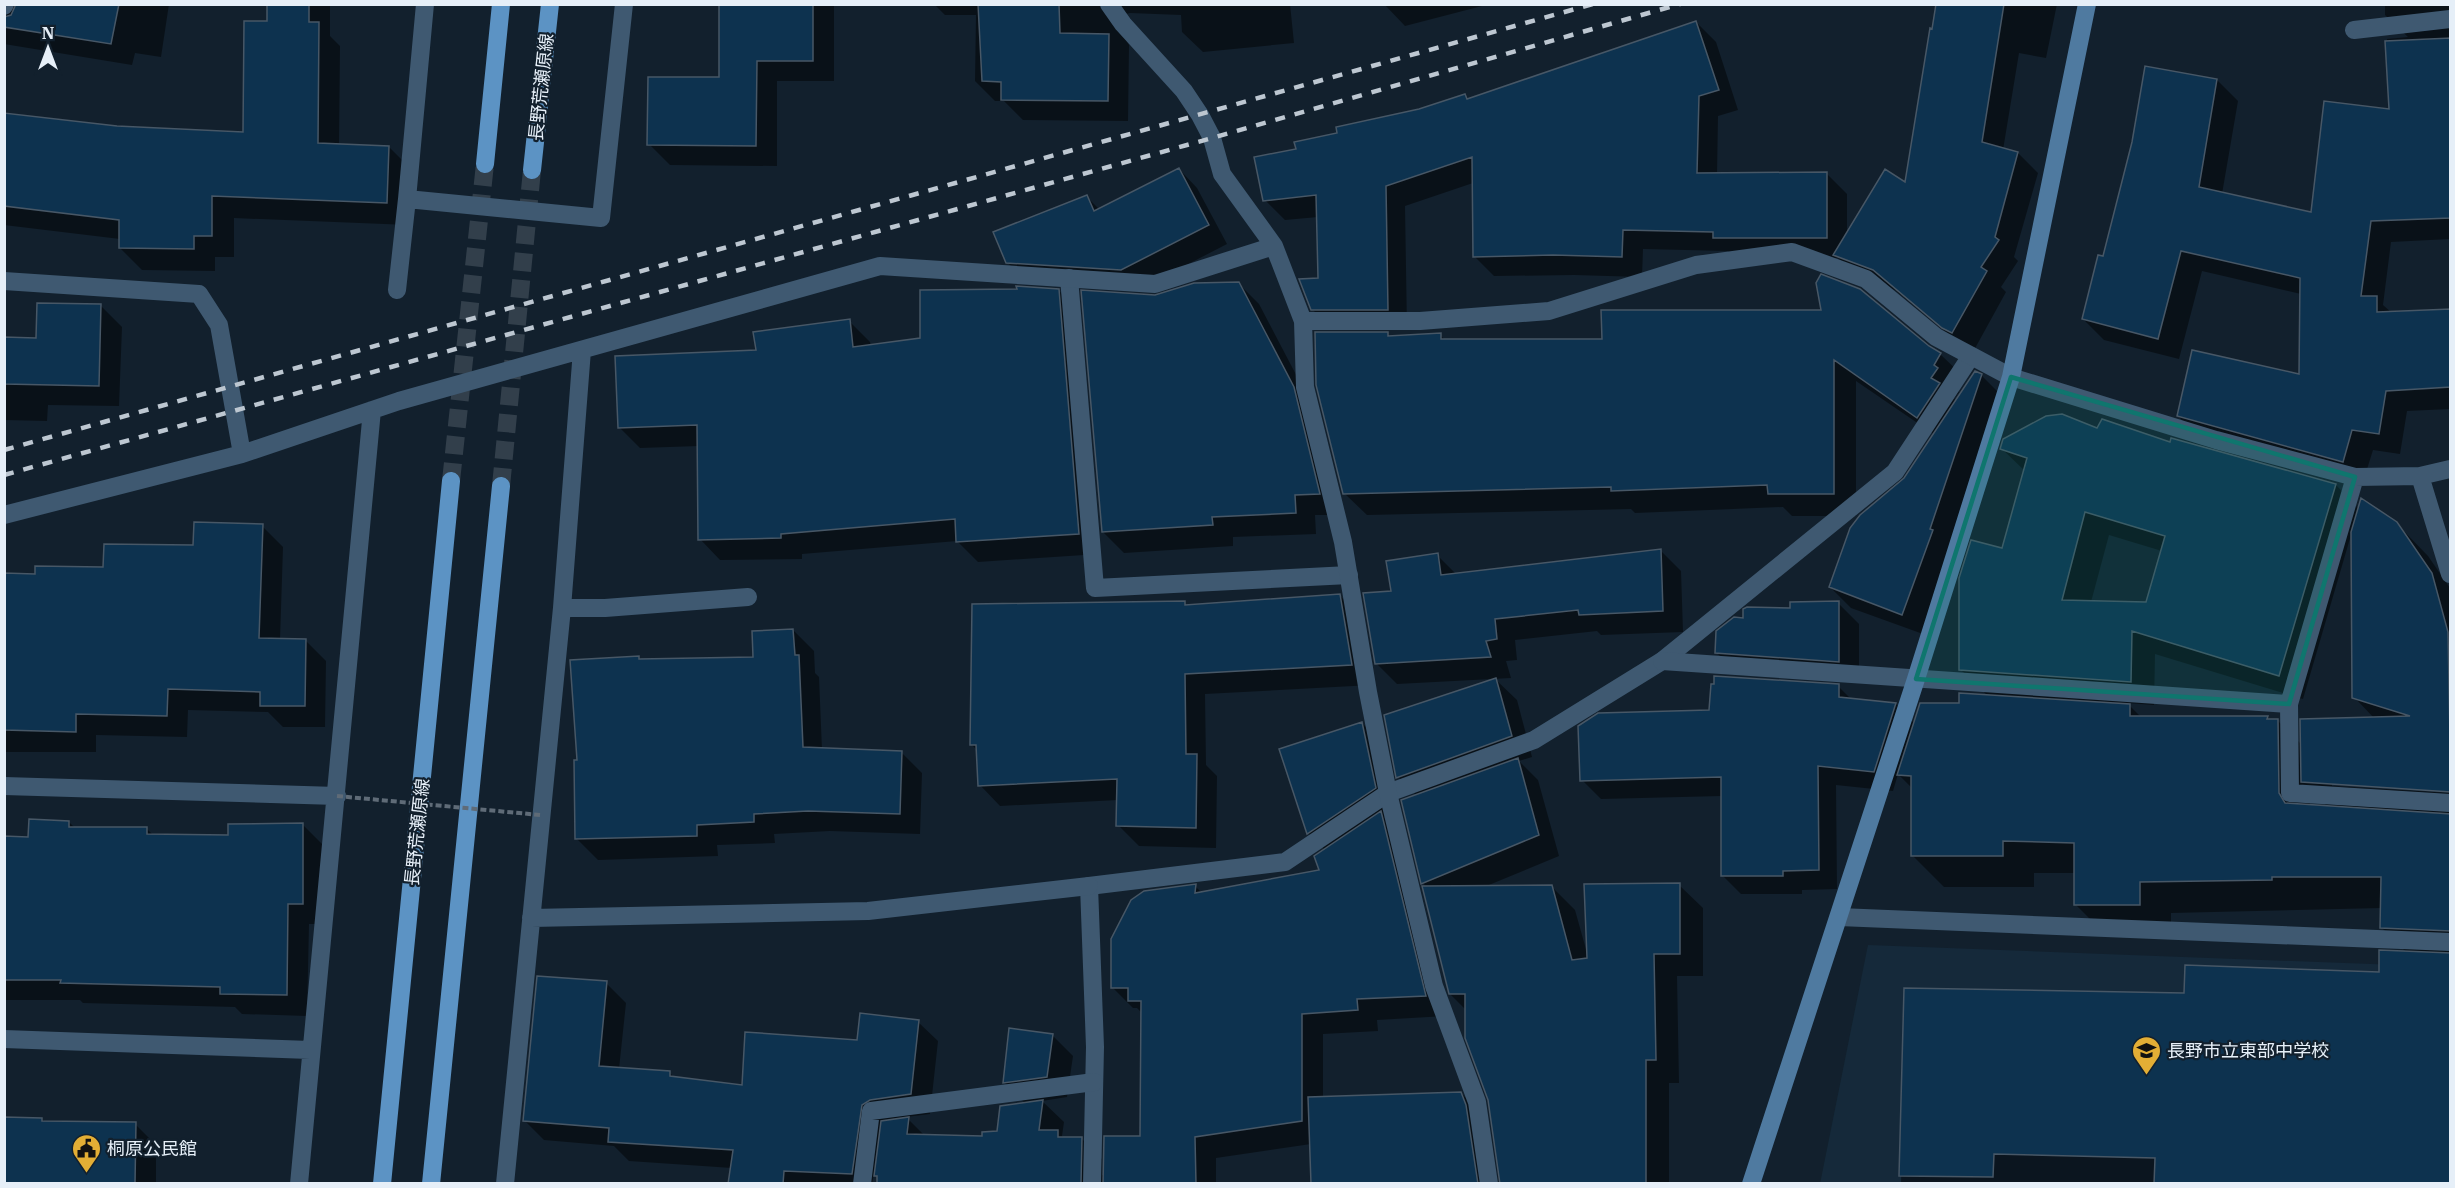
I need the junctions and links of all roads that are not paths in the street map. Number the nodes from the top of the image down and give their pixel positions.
1 (425, 4) edge
2 (501, 4) edge
3 (550, 4) edge
4 (624, 4) edge
5 (1109, 4) edge
6 (2087, 4) edge
7 (2451, 19) edge
8 (2354, 30) dead end
9 (484, 164) tunnel mouth
10 (532, 170) tunnel mouth
11 (407, 199) junction
12 (1274, 246) junction
13 (1069, 278) junction
14 (4, 281) edge
15 (398, 290) dead end
16 (1303, 321) junction
17 (582, 350) junction
18 (1971, 356) junction
19 (2011, 377) junction
20 (372, 410) junction
21 (242, 454) junction
22 (2451, 469) edge
23 (2420, 476) junction
24 (2355, 477) junction
25 (451, 481) tunnel mouth
26 (501, 486) tunnel mouth
27 (4, 515) edge
28 (2451, 574) edge
29 (1349, 575) junction
30 (748, 597) dead end
31 (562, 608) junction
32 (1662, 661) junction
33 (1916, 679) junction
34 (2289, 704) junction
35 (4, 786) edge
36 (1388, 793) junction
37 (337, 796) junction
38 (2451, 803) edge
39 (1089, 886) junction
40 (1839, 917) junction
41 (531, 918) junction
42 (2451, 942) edge
43 (4, 1039) edge
44 (310, 1050) junction
45 (1094, 1082) junction
46 (299, 1184) edge
47 (382, 1184) edge
48 (431, 1184) edge
49 (505, 1184) edge
50 (861, 1184) edge
51 (1092, 1184) edge
52 (1489, 1184) edge
53 (1751, 1184) edge

1 - 11 street
2 - 9 main road
3 - 10 main road, 長野荒瀬原線
4 - 11 street
5 - 12 street
6 - 19 street
7 - 8 street
11 - 15 street
12 - 13 street
12 - 16 street
13 - 17 street
13 - 29 street
14 - 21 street
16 - 18 street
16 - 29 street
17 - 20 street
17 - 31 street
18 - 19 street
18 - 32 street
19 - 24 street
19 - 33 street
20 - 21 street
20 - 37 street
21 - 27 street
22 - 23 street
23 - 24 street
23 - 28 street
24 - 34 street
25 - 47 main road, 長野荒瀬原線
26 - 48 main road
29 - 36 street
30 - 31 street
31 - 41 street
32 - 33 street
32 - 36 street
33 - 34 street
33 - 40 street
34 - 38 street
35 - 37 street
36 - 39 street
36 - 52 street
37 - 44 street
39 - 41 street
39 - 45 street
40 - 42 street
40 - 53 street
41 - 49 street
43 - 44 street
44 - 46 street
45 - 50 street
45 - 51 street

